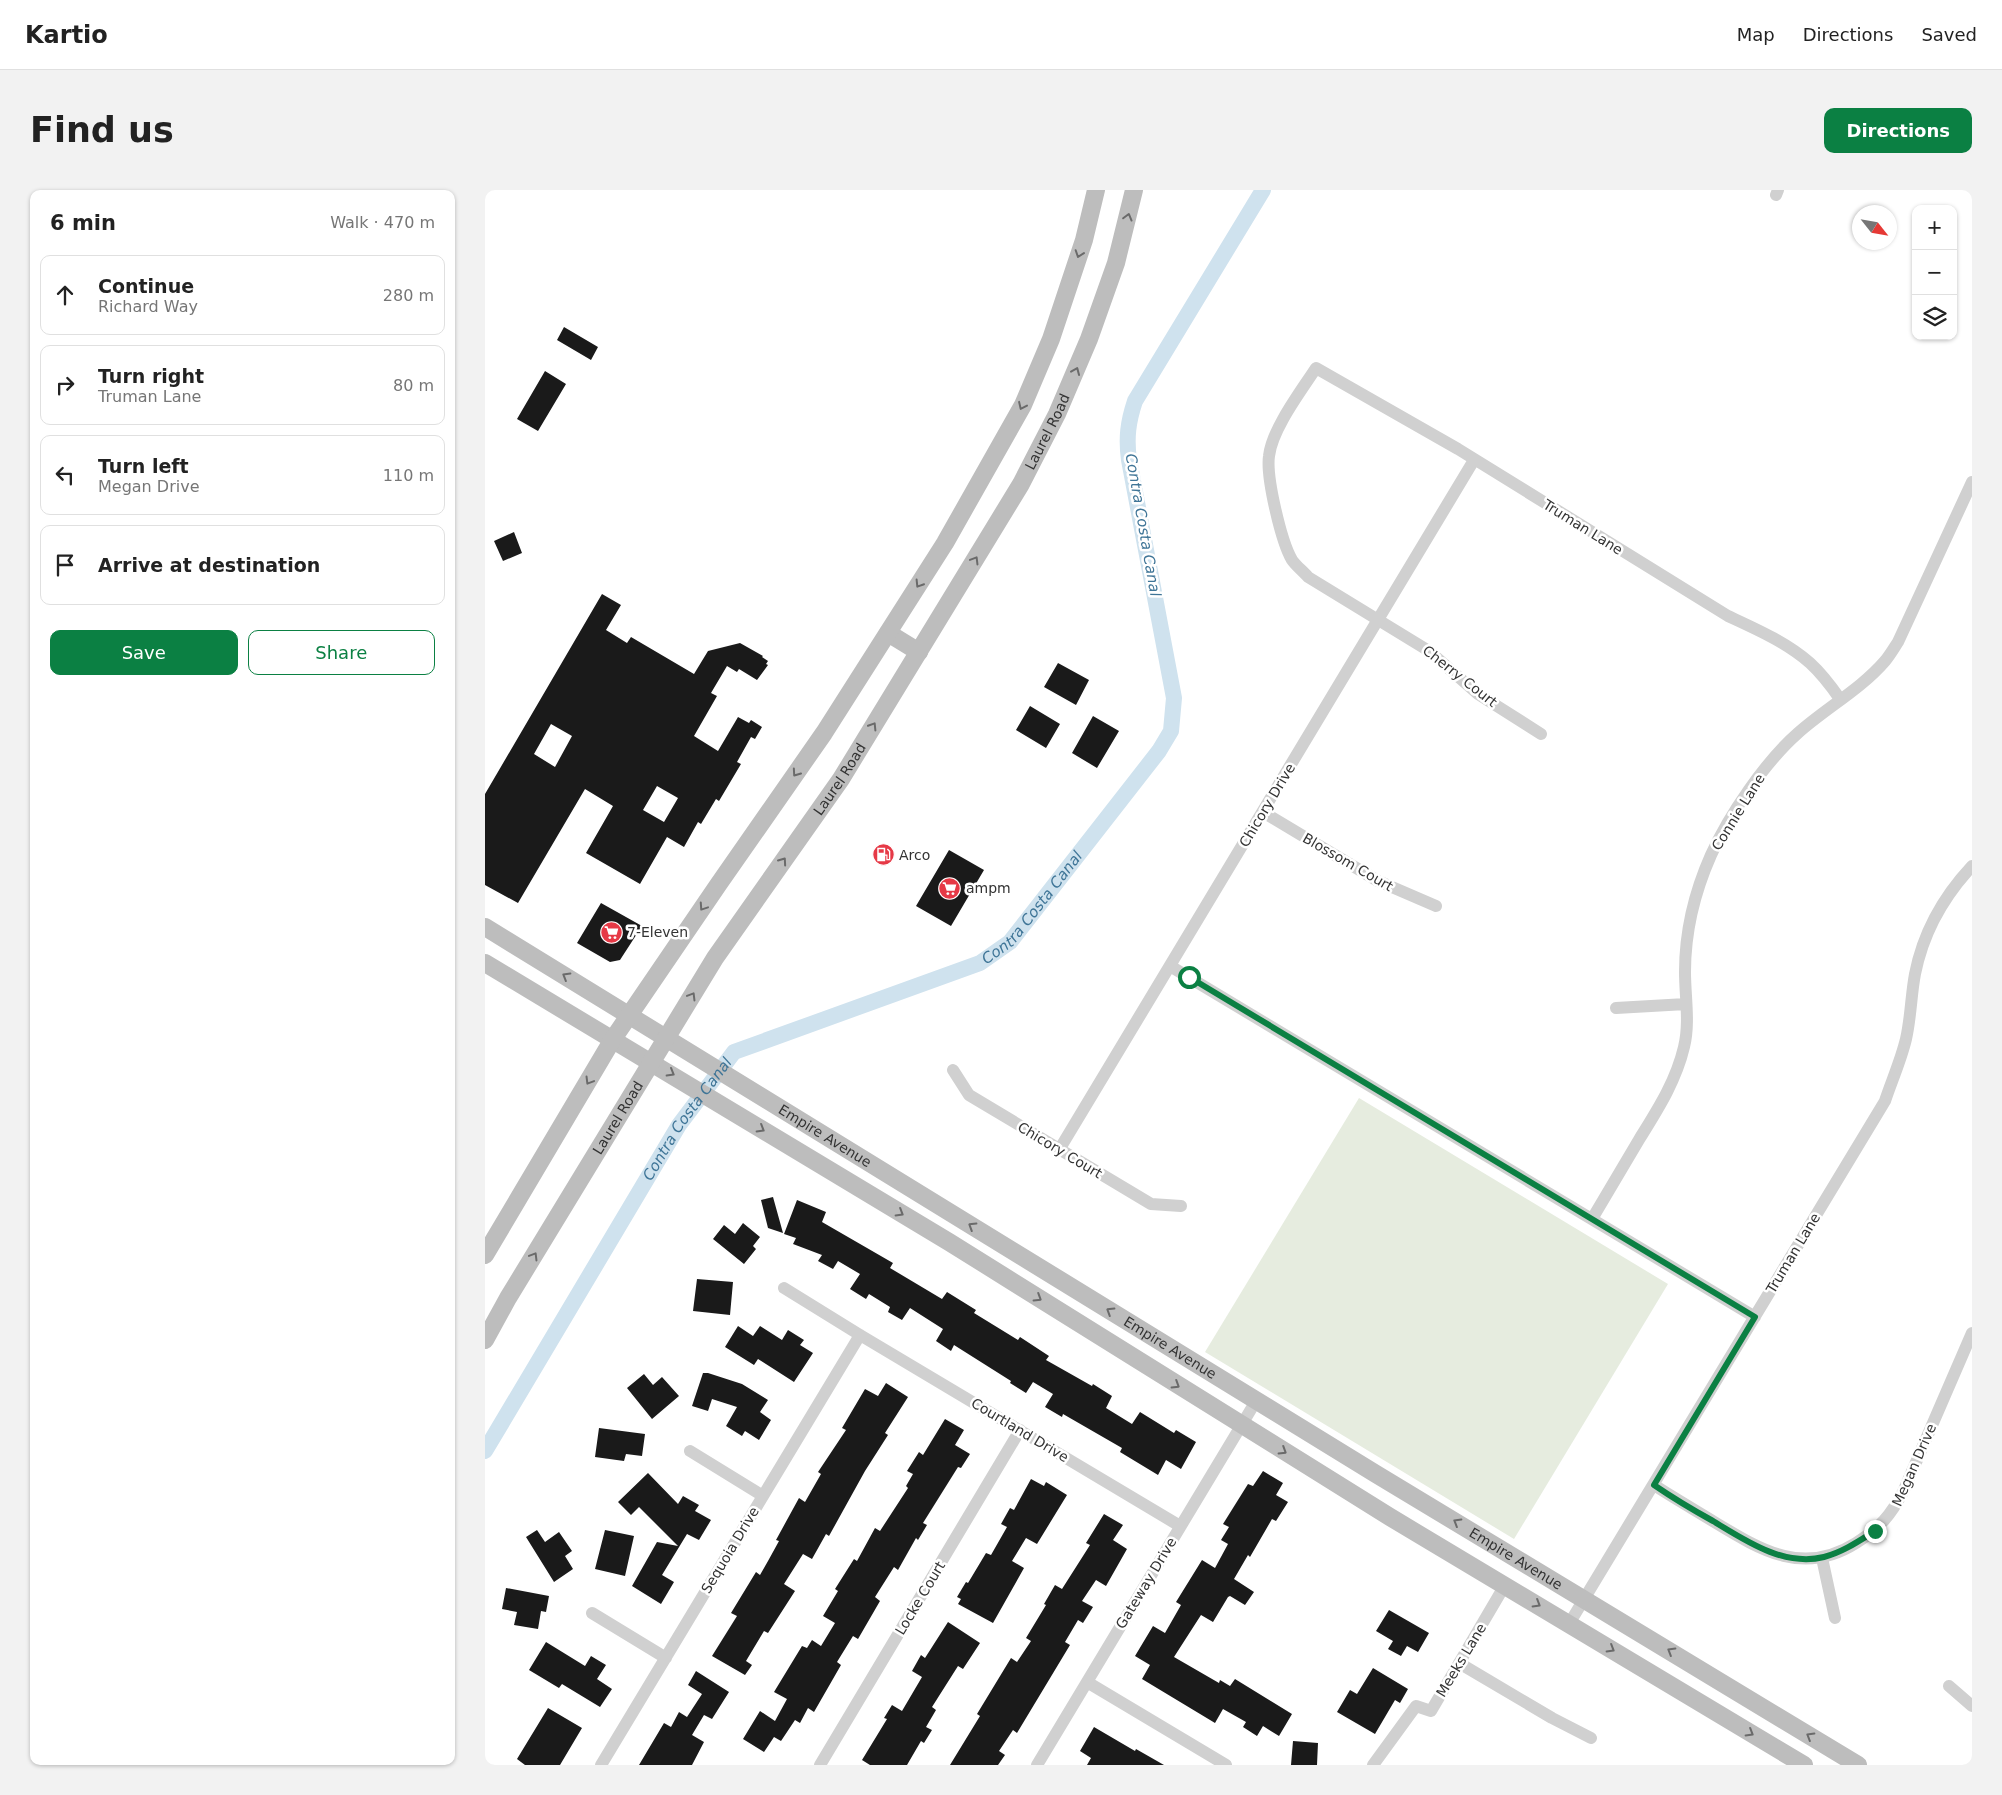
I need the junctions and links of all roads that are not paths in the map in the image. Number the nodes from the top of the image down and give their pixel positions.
1 (1096, 190) edge
2 (1135, 190) edge
3 (1315, 368) joint
4 (1475, 460) junction
5 (1972, 482) edge
6 (1379, 619) junction
7 (888, 633) junction
8 (919, 652) junction
9 (1840, 699) junction
10 (1541, 734) dead end
11 (1263, 812) junction
12 (1972, 866) edge
13 (1436, 906) dead end
14 (485, 927) edge
15 (485, 962) edge
16 (1170, 966) junction
17 (1686, 1004) junction
18 (1616, 1008) dead end
19 (630, 1015) junction
20 (667, 1038) junction
21 (613, 1039) junction
22 (652, 1062) junction
23 (953, 1070) dead end
24 (1059, 1150) junction
25 (1181, 1206) dead end
26 (1592, 1219) junction
27 (485, 1255) edge
28 (784, 1288) dead end
29 (1755, 1317) junction
30 (1972, 1333) edge
31 (860, 1335) junction
32 (485, 1340) edge
33 (1256, 1401) junction
34 (1241, 1425) junction
35 (1020, 1430) junction
36 (689, 1451) dead end
37 (1654, 1485) junction
38 (763, 1496) junction
39 (1180, 1526) junction
40 (1823, 1558) junction
41 (1505, 1585) junction
42 (1585, 1599) junction
43 (592, 1613) dead end
44 (1835, 1618) dead end
45 (1569, 1624) junction
46 (665, 1658) junction
47 (1459, 1663) junction
48 (1087, 1682) junction
49 (1949, 1686) dead end
50 (1972, 1706) edge
51 (1591, 1738) dead end
52 (1853, 1764) edge
53 (601, 1765) edge
54 (820, 1765) edge
55 (1037, 1765) edge
56 (1226, 1765) edge
57 (1373, 1765) edge
58 (1804, 1765) edge

1 -> 7 main road
8 -> 2 main road, Laurel Road
3 - 4 street, Truman Lane
3 - 6 street, Cherry Court
4 - 6 street, Chicory Drive
4 - 9 street, Truman Lane
5 - 9 street, Connie Lane
6 - 10 street, Cherry Court
6 - 11 street, Chicory Drive
7 - 8 main road
7 -> 19 main road
20 -> 8 main road, Laurel Road
9 - 17 street, Connie Lane
11 - 13 street, Blossom Court
11 - 16 street, Chicory Drive
12 - 29 street, Truman Lane
19 -> 14 main road, Empire Avenue
15 - 21 main road, Empire Avenue
16 - 24 street, Chicory Drive
16 - 26 street
17 - 18 street
17 - 26 street, Connie Lane
19 - 20 main road, Empire Avenue
19 - 21 main road
20 - 22 main road, Laurel Road
33 -> 20 main road, Empire Avenue
21 - 22 main road, Empire Avenue
21 -> 27 main road
32 -> 22 main road, Laurel Road
22 -> 34 main road, Empire Avenue
23 - 24 street, Chicory Court
24 - 25 street, Chicory Court
26 - 29 street
28 - 31 street, Courtland Drive
29 - 37 street, Truman Lane
30 - 40 street, Megan Drive
31 - 35 street, Courtland Drive
31 - 38 street, Sequoia Drive
33 - 34 street, Gateway Drive
42 -> 33 main road, Empire Avenue
34 - 39 street, Gateway Drive
34 -> 41 main road, Empire Avenue
35 - 39 street, Courtland Drive
35 - 54 street, Locke Court
36 - 38 street
37 - 40 street, Megan Drive
37 - 42 street, Truman Lane
38 - 46 street, Sequoia Drive
39 - 48 street, Gateway Drive
40 - 44 street
41 -> 45 main road, Empire Avenue
41 - 47 street, Meeks Lane
42 - 45 street, Truman Lane
52 -> 42 main road, Empire Avenue
43 - 46 street
45 -> 58 main road, Empire Avenue
46 - 53 street, Sequoia Drive
47 - 51 street
47 - 57 street, Meeks Lane
48 - 55 street, Gateway Drive
48 - 56 street
49 - 50 street

